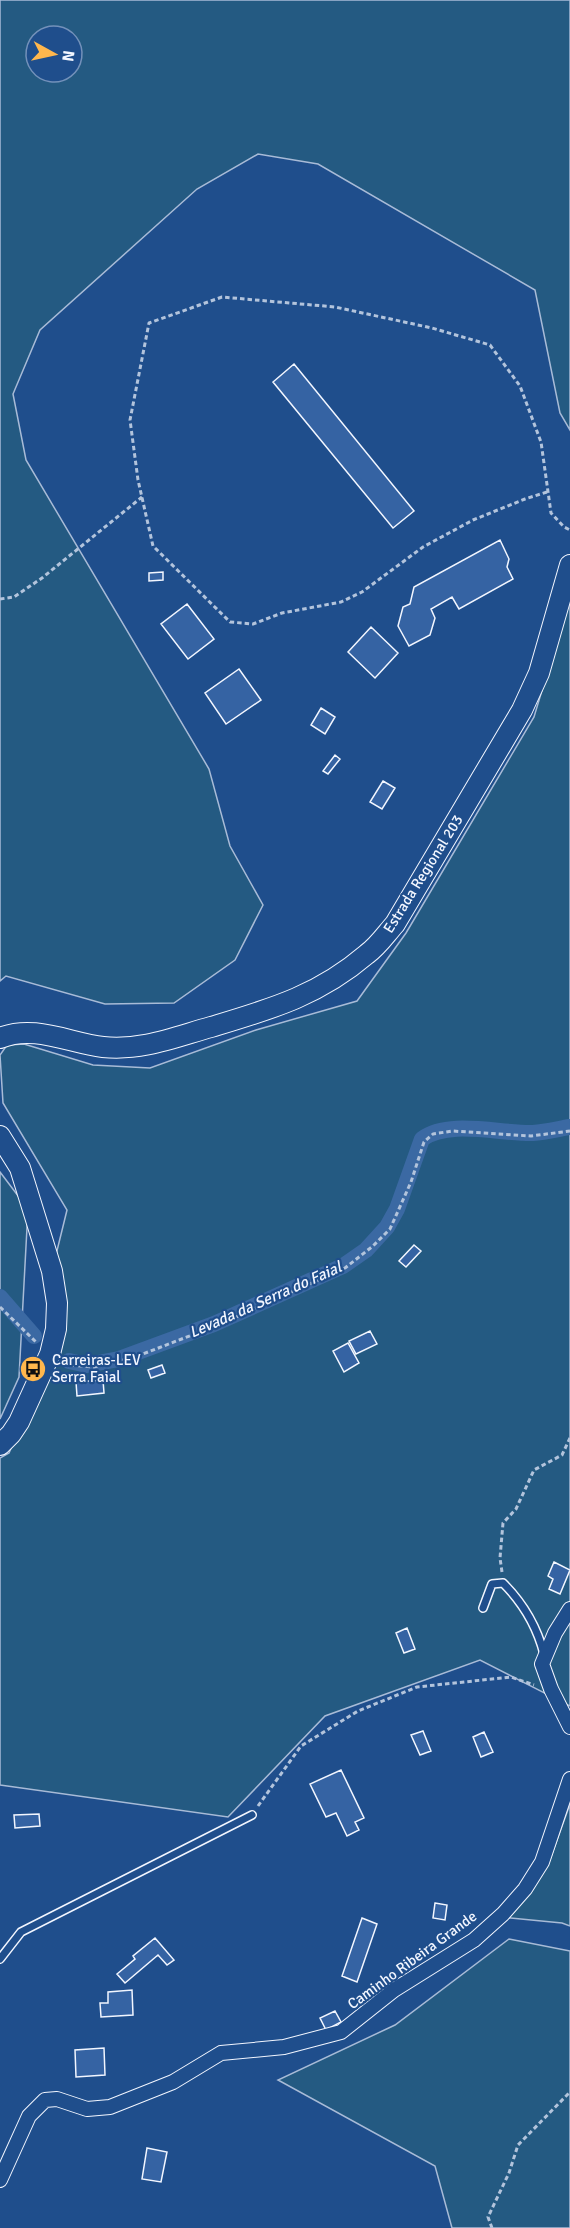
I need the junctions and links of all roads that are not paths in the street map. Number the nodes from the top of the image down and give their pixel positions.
1 (570, 565) edge
2 (0, 1038) edge
3 (0, 1136) edge
4 (0, 1445) edge
5 (483, 1608) dead end
6 (570, 1609) edge
7 (545, 1656) junction
8 (570, 1727) edge
9 (570, 1779) edge
10 (252, 1815) road end
11 (0, 1959) edge
12 (0, 2180) edge

1 - 2 main road, Estrada Regional 203
3 - 4 main road
5 - 7 lane
6 - 7 street
7 - 8 street
9 - 12 street, Caminho Ribeira Grande
10 - 11 lane

